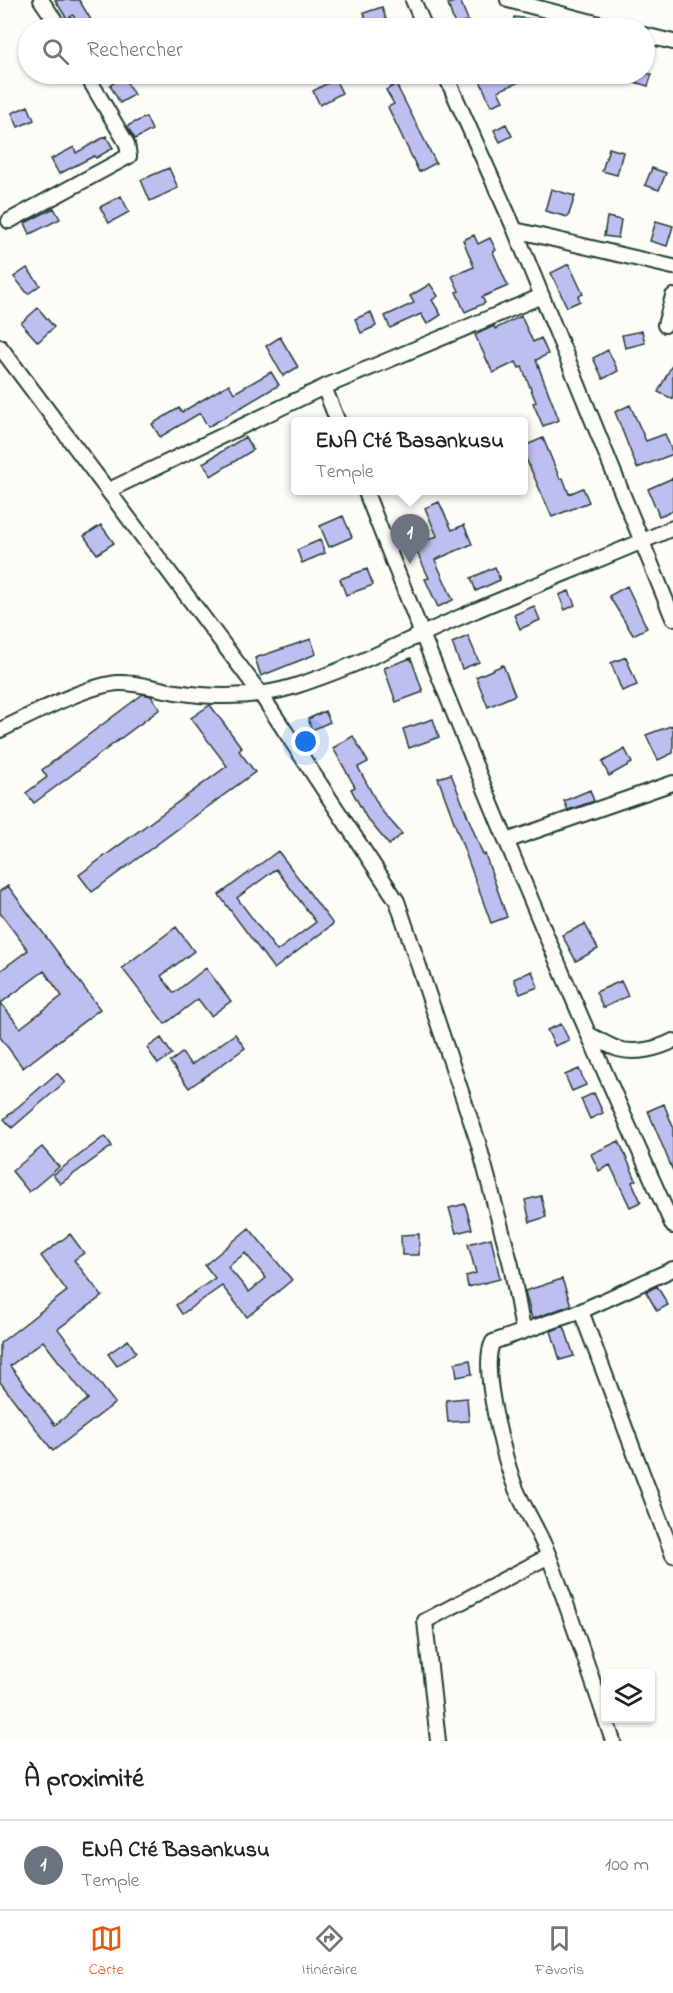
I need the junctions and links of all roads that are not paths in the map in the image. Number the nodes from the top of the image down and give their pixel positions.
1 (41, 0) edge
2 (413, 0) edge
3 (508, 0) edge
4 (53, 18) edge
5 (421, 18) edge
6 (577, 18) edge
7 (655, 38) edge
8 (673, 42) edge
9 (92, 84) edge
10 (449, 84) edge
11 (9, 221) dead end
12 (515, 230) junction
13 (673, 267) edge
14 (542, 296) junction
15 (673, 296) edge
16 (665, 326) dead end
17 (0, 348) edge
18 (324, 387) junction
19 (336, 417) edge
20 (108, 490) junction
21 (367, 495) edge
22 (673, 528) edge
23 (642, 542) junction
24 (673, 618) edge
25 (422, 634) junction
26 (260, 693) junction
27 (0, 730) edge
28 (673, 783) edge
29 (506, 841) junction
30 (588, 1034) junction
31 (673, 1041) edge
32 (673, 1226) edge
33 (673, 1269) edge
34 (581, 1311) junction
35 (523, 1330) junction
36 (673, 1555) edge
37 (549, 1557) junction
38 (438, 1741) edge
39 (613, 1741) edge

1 - 4 street
2 - 5 street
3 - 6 street
7 - 8 street
9 - 11 street
10 - 12 street
12 - 13 street
12 - 14 street
14 - 18 street
14 - 23 street
15 - 16 street
17 - 20 street
18 - 19 street
18 - 20 street
20 - 26 street
21 - 25 street
22 - 23 street
23 - 24 street
23 - 25 street
25 - 26 street
25 - 29 street
26 - 27 street
26 - 35 street
28 - 29 street
29 - 30 street
30 - 31 street
30 - 32 street
33 - 34 street
34 - 35 street
34 - 36 street
35 - 37 street
37 - 38 street
37 - 39 street

